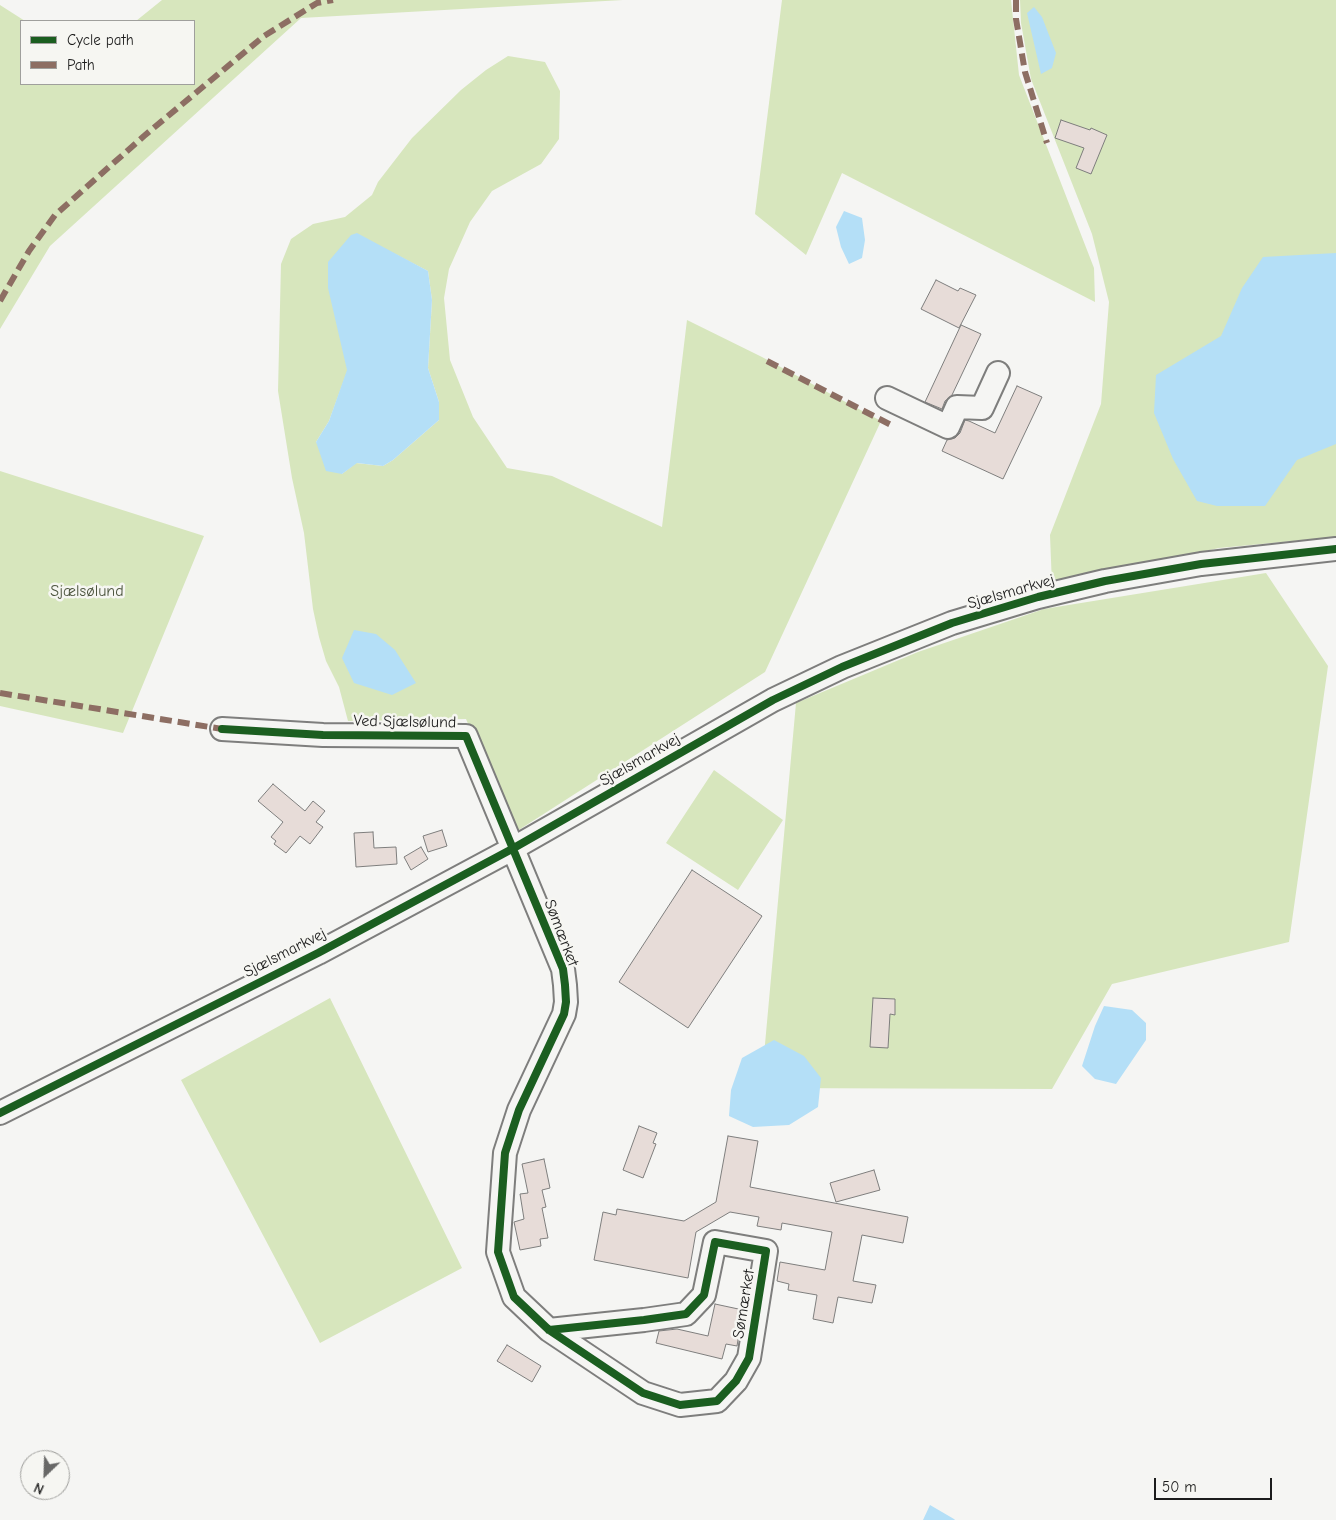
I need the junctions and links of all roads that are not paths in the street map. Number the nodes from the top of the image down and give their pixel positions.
1 (998, 373) dead end
2 (887, 398) dead end
3 (1336, 549) edge
4 (222, 729) dead end
5 (512, 849) junction
6 (0, 1113) edge
7 (549, 1330) junction

1 - 2 street
3 - 5 street, Sjælsmarkvej
4 - 5 street, Ved Sjælsølund
5 - 6 street, Sjælsmarkvej
5 - 7 street, Sømærket
7 - 7 street, Sømærket

